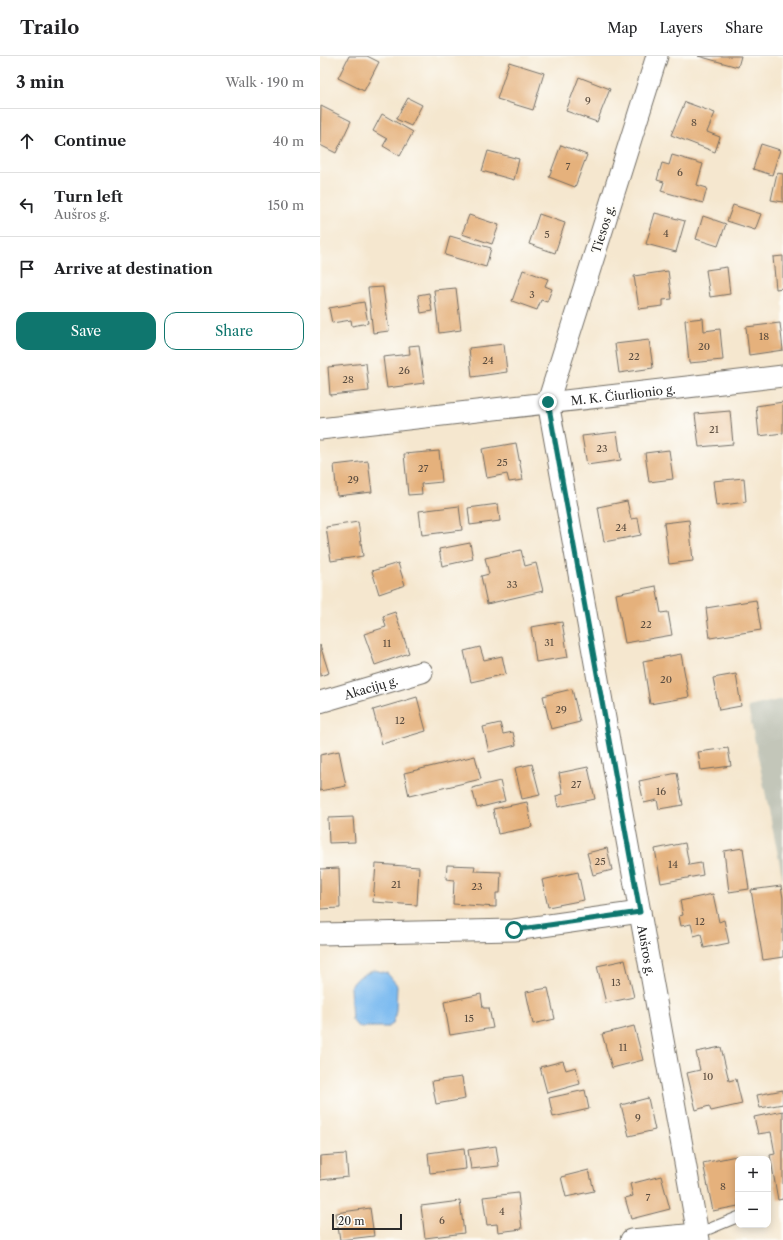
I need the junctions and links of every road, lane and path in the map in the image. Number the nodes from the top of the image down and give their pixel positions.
1 (657, 56) edge
2 (783, 376) edge
3 (548, 402) junction
4 (320, 429) edge
5 (422, 672) dead end
6 (320, 702) edge
7 (640, 912) junction
8 (320, 934) edge
9 (735, 1218) edge
10 (698, 1237) edge
11 (631, 1240) edge

1 - 3 street, Tiesos g.
2 - 3 street, M. K. Čiurlionio g.
3 - 4 street, M. K. Čiurlionio g.
3 - 7 street, Aušros g.
5 - 6 street, Akacijų g.
7 - 8 street
7 - 10 street, Aušros g.
9 - 10 lane
10 - 11 street

